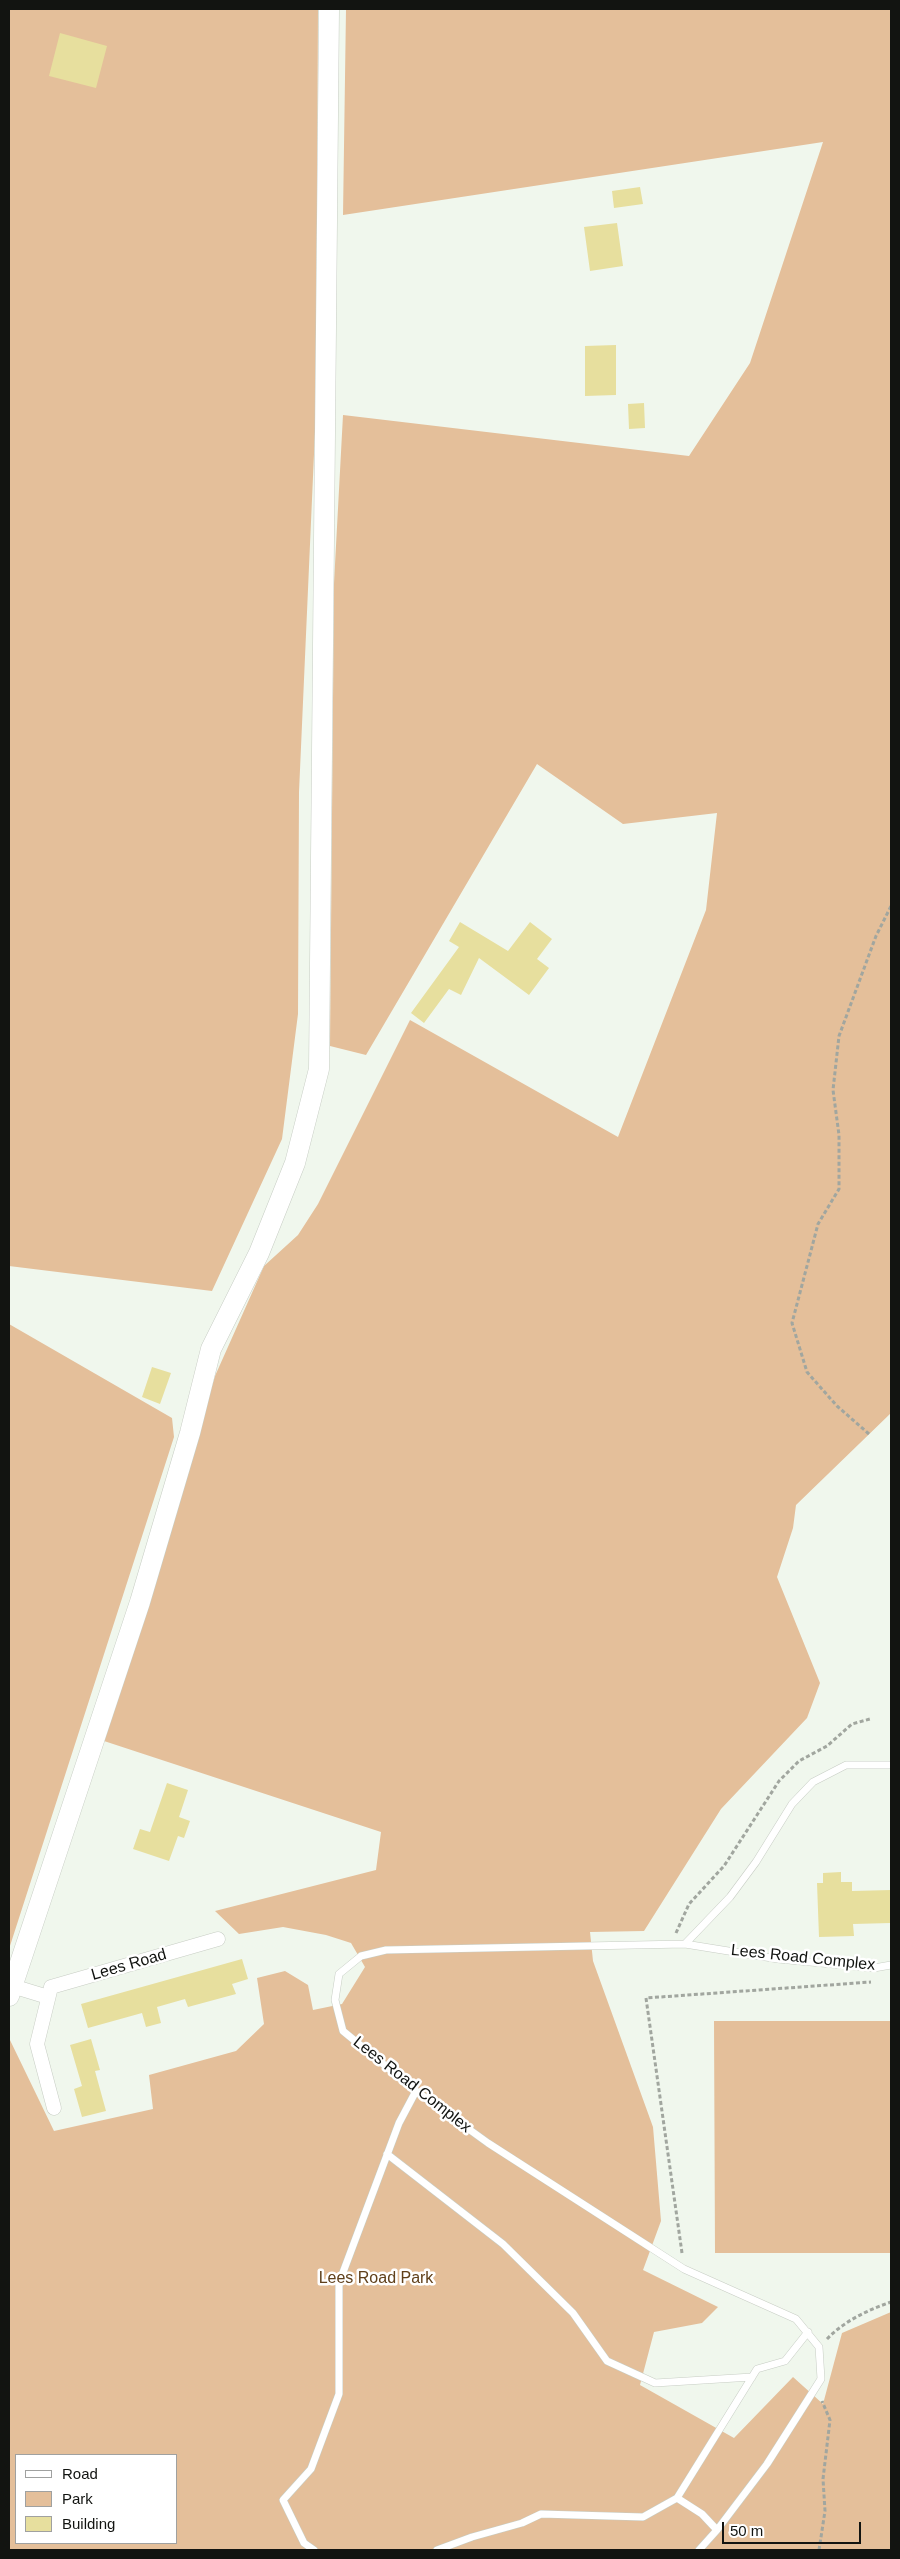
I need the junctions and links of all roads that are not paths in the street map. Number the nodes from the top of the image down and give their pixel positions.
1 (329, 9) edge
2 (889, 1765) dead end
3 (218, 1939) dead end
4 (685, 1944) junction
5 (891, 1965) edge
6 (10, 1991) edge
7 (48, 1997) junction
8 (416, 2090) junction
9 (54, 2108) dead end
10 (387, 2154) junction
11 (808, 2332) junction
12 (752, 2377) junction
13 (677, 2498) junction
14 (718, 2530) junction
15 (314, 2550) edge
16 (437, 2550) edge
17 (699, 2550) edge

1 - 6 street
2 - 4 lane
3 - 7 street, Lees Road
4 - 5 lane, Lees Road Complex
4 - 8 lane, Lees Road Complex
6 - 7 street
7 - 9 street
8 - 10 lane
8 - 11 lane, Lees Road Complex
10 - 12 lane
10 - 15 lane
11 - 12 lane
11 - 14 lane, Lees Road Complex
12 - 13 lane
13 - 14 lane
13 - 16 lane
14 - 17 lane, Lees Road Complex

